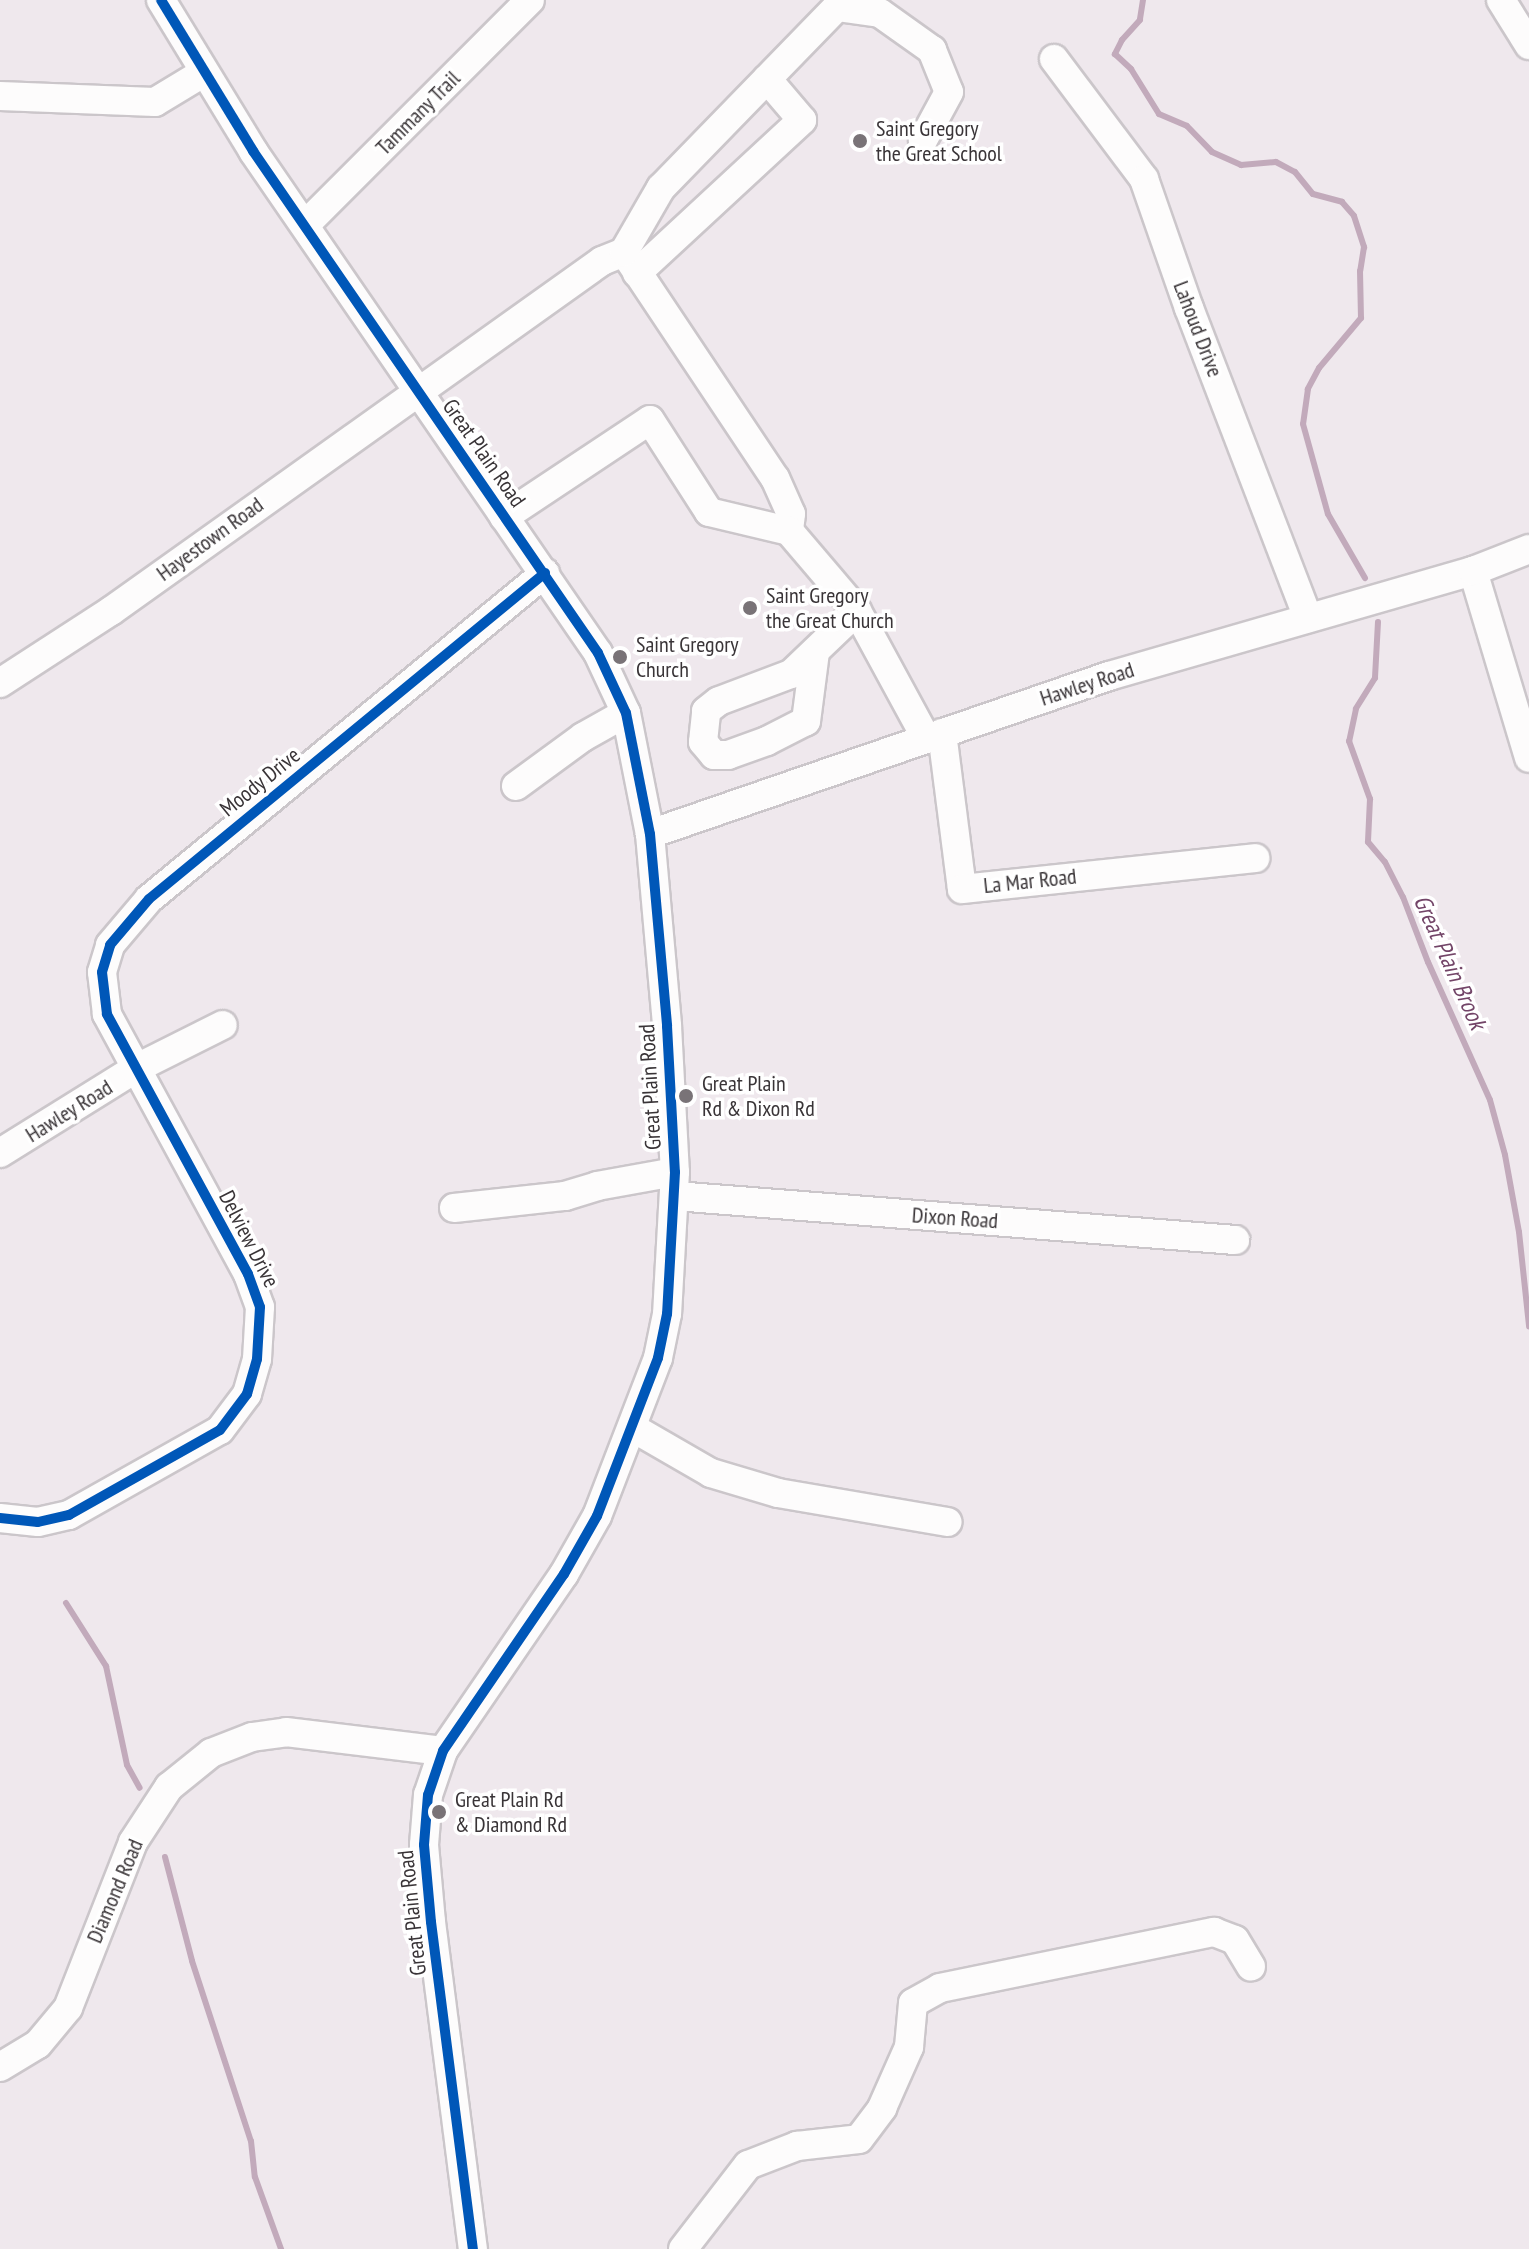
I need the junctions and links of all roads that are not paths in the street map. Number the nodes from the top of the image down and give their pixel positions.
1 (161, 0) edge
2 (530, 0) edge
3 (1501, 0) edge
4 (1529, 45) edge
5 (1054, 59) dead end
6 (203, 73) junction
7 (767, 79) junction
8 (0, 96) edge
9 (923, 140) dead end
10 (305, 225) junction
11 (630, 262) junction
12 (416, 390) junction
13 (504, 517) junction
14 (789, 531) junction
15 (1529, 549) edge
16 (1473, 571) junction
17 (545, 573) junction
18 (857, 611) junction
19 (1308, 618) junction
20 (815, 652) dead end
21 (0, 683) edge
22 (626, 713) junction
23 (934, 736) junction
24 (1529, 758) edge
25 (516, 786) dead end
26 (650, 834) junction
27 (1255, 858) dead end
28 (223, 1025) dead end
29 (135, 1069) junction
30 (0, 1153) edge
31 (675, 1184) junction
32 (454, 1208) dead end
33 (1235, 1240) dead end
34 (633, 1428) junction
35 (0, 1518) edge
36 (948, 1522) dead end
37 (443, 1751) junction
38 (1251, 1967) dead end
39 (0, 2067) edge
40 (473, 2249) edge
41 (683, 2249) edge

1 - 6 street, Great Plain Road
2 - 10 street, Tammany Trail
3 - 4 street
5 - 19 street, Lahoud Drive
6 - 8 street
6 - 10 street, Great Plain Road
7 - 9 street
7 - 11 street
7 - 11 street, Hayestown Road
10 - 12 street, Great Plain Road
11 - 12 street, Hayestown Road
11 - 14 street
12 - 13 street, Great Plain Road
12 - 21 street, Hayestown Road
13 - 14 street
13 - 17 street, Great Plain Road
14 - 18 street
15 - 16 street, Hawley Road
16 - 19 street, Hawley Road
16 - 24 street
17 - 22 street, Great Plain Road
17 - 29 street, Moody Drive
18 - 20 street
18 - 23 street
19 - 23 street, Hawley Road
22 - 25 street
22 - 26 street, Great Plain Road
23 - 26 street, Hawley Road
23 - 27 street, La Mar Road
26 - 31 street, Great Plain Road
28 - 29 street, Hawley Road
29 - 30 street, Hawley Road
29 - 35 street, Delview Drive
31 - 32 street, Dixon Road
31 - 33 street, Dixon Road
31 - 34 street, Great Plain Road
34 - 36 street
34 - 37 street, Great Plain Road
37 - 39 street, Diamond Road
37 - 40 street, Great Plain Road
38 - 41 street

